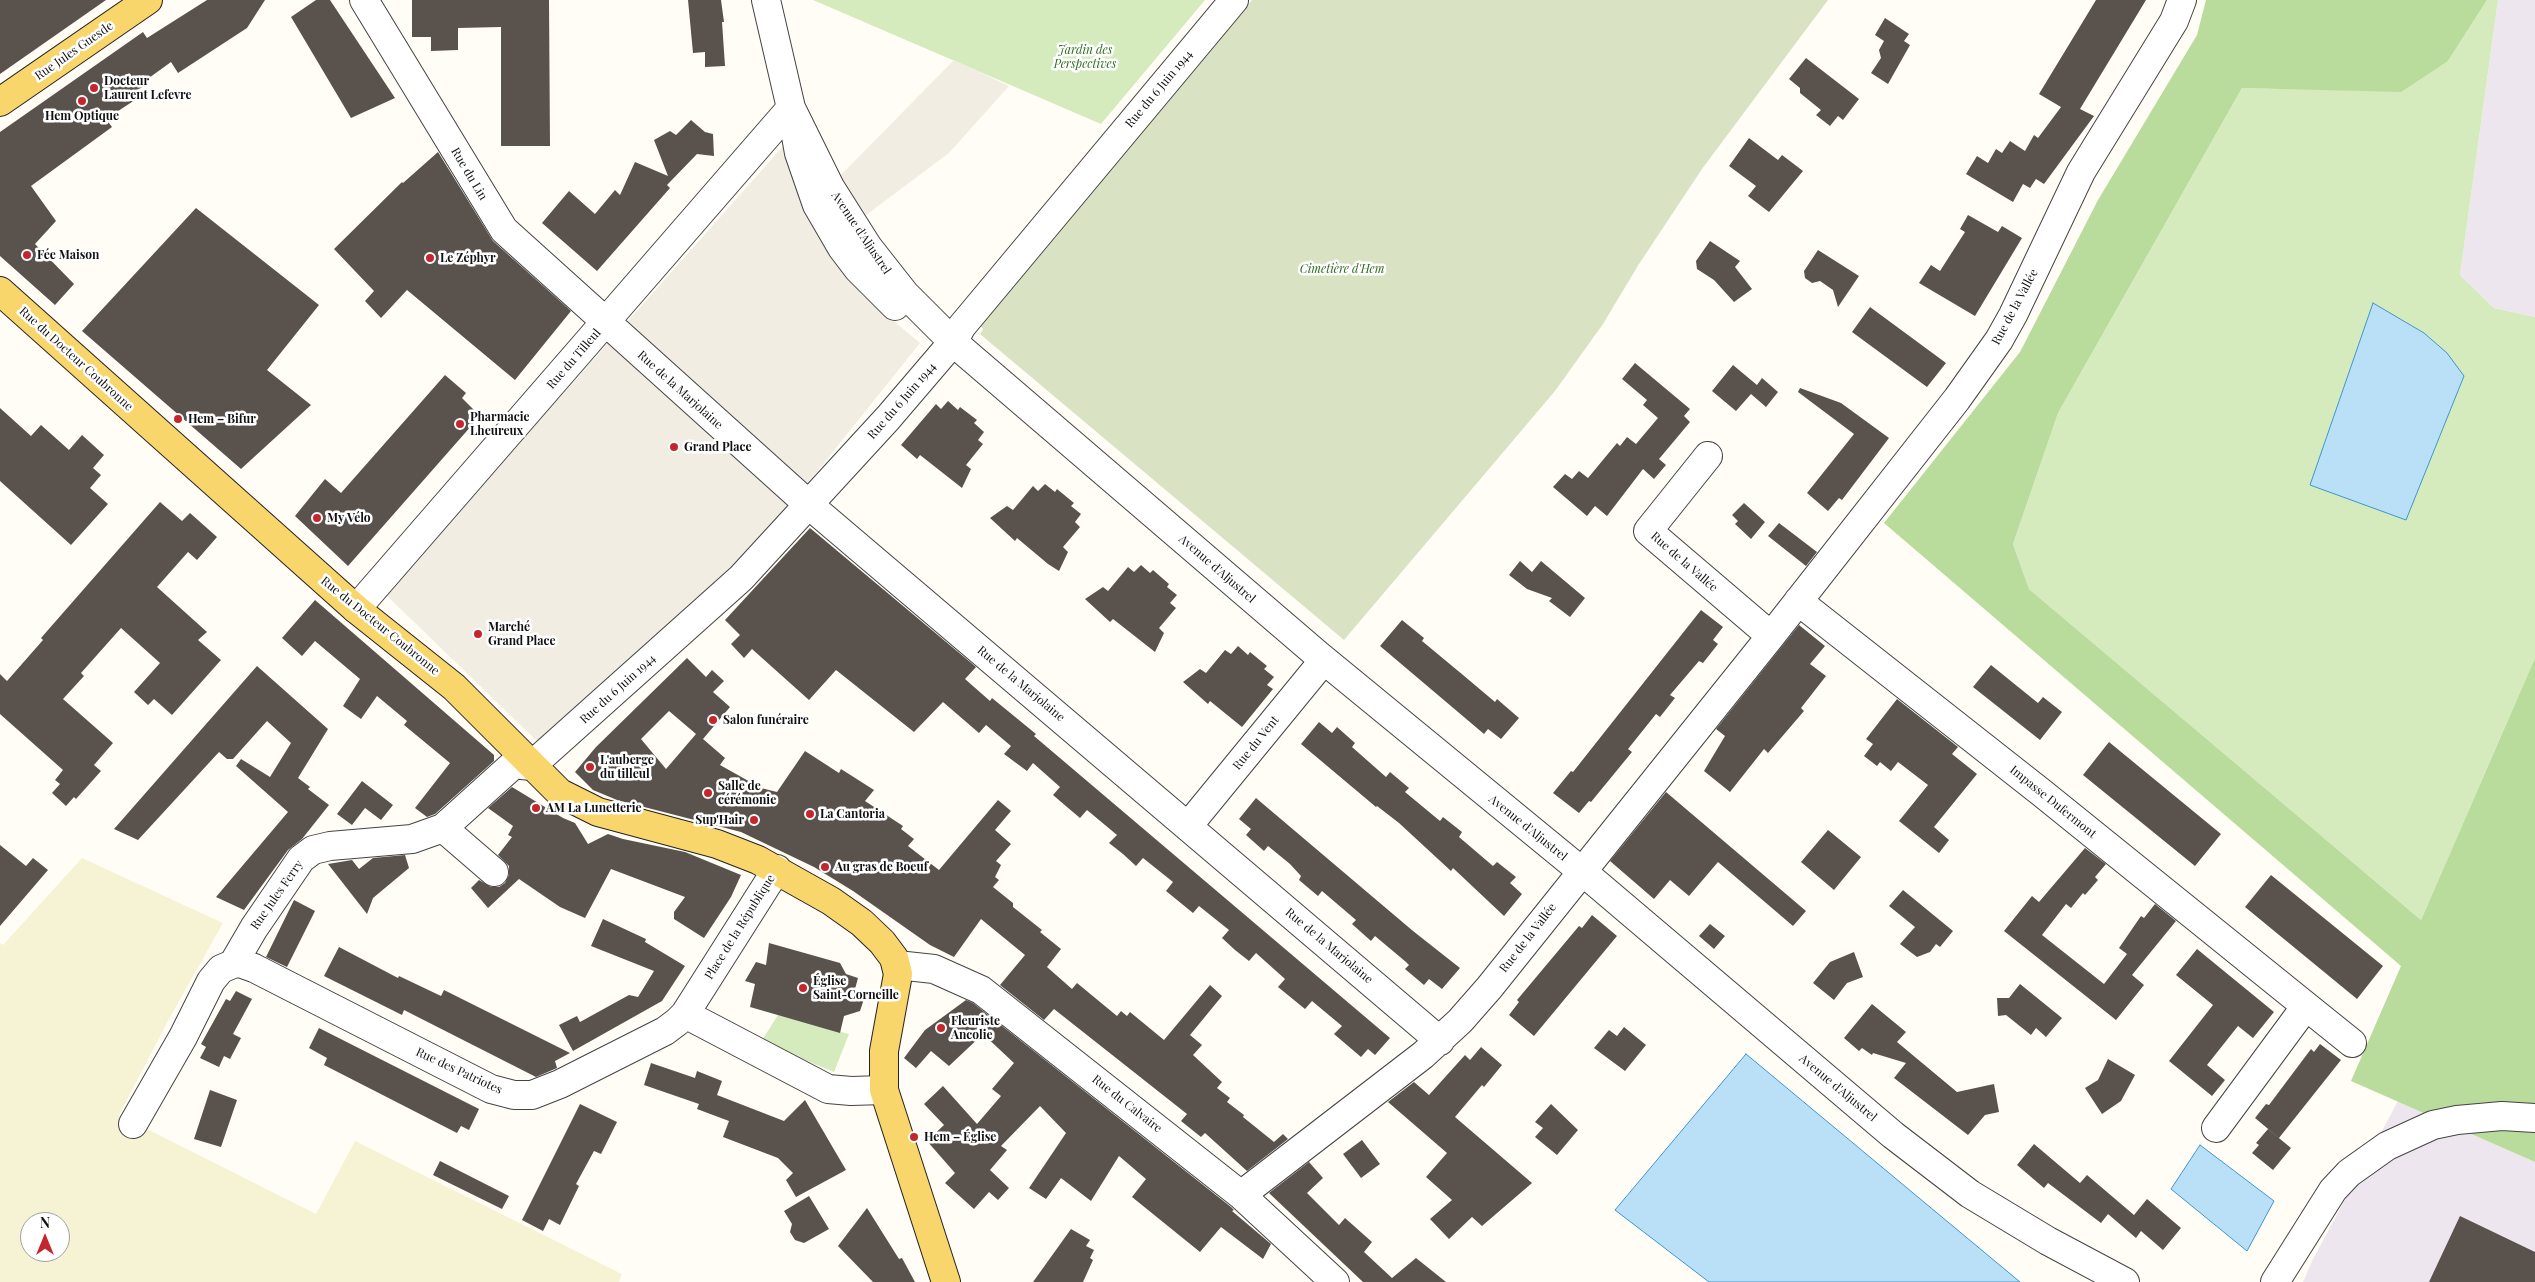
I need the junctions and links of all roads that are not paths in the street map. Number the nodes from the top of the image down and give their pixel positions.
1 (148, 0) edge
2 (364, 0) edge
3 (766, 0) edge
4 (1234, 0) edge
5 (2181, 0) edge
6 (0, 102) edge
7 (791, 108) junction
8 (0, 291) edge
9 (607, 322) junction
10 (953, 342) junction
11 (1708, 456) dead end
12 (808, 504) junction
13 (1798, 600) junction
14 (356, 609) junction
15 (1771, 636) junction
16 (1324, 660) junction
17 (531, 766) junction
18 (1188, 826) junction
19 (443, 828) junction
20 (777, 869) junction
21 (1581, 871) junction
22 (494, 872) dead end
23 (232, 964) junction
24 (897, 965) junction
25 (2306, 1006) junction
26 (685, 1014) junction
27 (1440, 1041) junction
28 (2352, 1043) dead end
29 (884, 1090) junction
30 (2535, 1118) edge
31 (133, 1124) dead end
32 (2216, 1128) dead end
33 (1241, 1195) junction
34 (2302, 1242) junction
35 (946, 1282) edge
36 (1335, 1282) edge
37 (2125, 1282) edge
38 (2275, 1282) edge
39 (2289, 1282) edge

1 - 6 main road, Rue Jules Guesde
2 - 9 street, Rue du Lin
3 - 7 street, Avenue d'Aljustrel
4 - 10 street, Rue du 6 Juin 1944
5 - 13 street, Rue de la Vallée
7 - 9 street, Rue du Tilleul
7 - 10 street, Avenue d'Aljustrel
8 - 14 main road, Rue du Docteur Coubronne
9 - 12 street, Rue de la Marjolaine
9 - 14 street, Rue du Tilleul
10 - 12 street, Rue du 6 Juin 1944
10 - 16 street, Avenue d'Aljustrel
11 - 15 street, Rue de la Vallée
12 - 17 street, Rue du 6 Juin 1944
12 - 18 street, Rue de la Marjolaine
13 - 15 street, Rue de la Vallée
13 - 25 street, Impasse Dufermont
14 - 17 main road, Rue du Docteur Coubronne
15 - 21 street, Rue de la Vallée
16 - 18 street, Rue du Vent
16 - 21 street, Avenue d'Aljustrel
17 - 19 street, Rue Jules Ferry
17 - 20 main road, Rue du Docteur Coubronne
18 - 27 street, Rue de la Marjolaine
19 - 22 street
19 - 23 street, Rue Jules Ferry
20 - 24 main road, Place de la République
20 - 26 street, Place de la République
21 - 27 street, Rue de la Vallée
21 - 37 street, Avenue d'Aljustrel
23 - 26 street, Rue des Patriotes
23 - 31 street, Rue Jules Ferry
24 - 29 main road
24 - 33 street, Rue du Calvaire
25 - 28 street, Impasse Dufermont
25 - 32 street
26 - 29 street
27 - 33 street, Rue de la Vallée
29 - 35 main road
30 - 34 street
33 - 36 street, Rue du Calvaire
34 - 38 street
34 - 39 street

